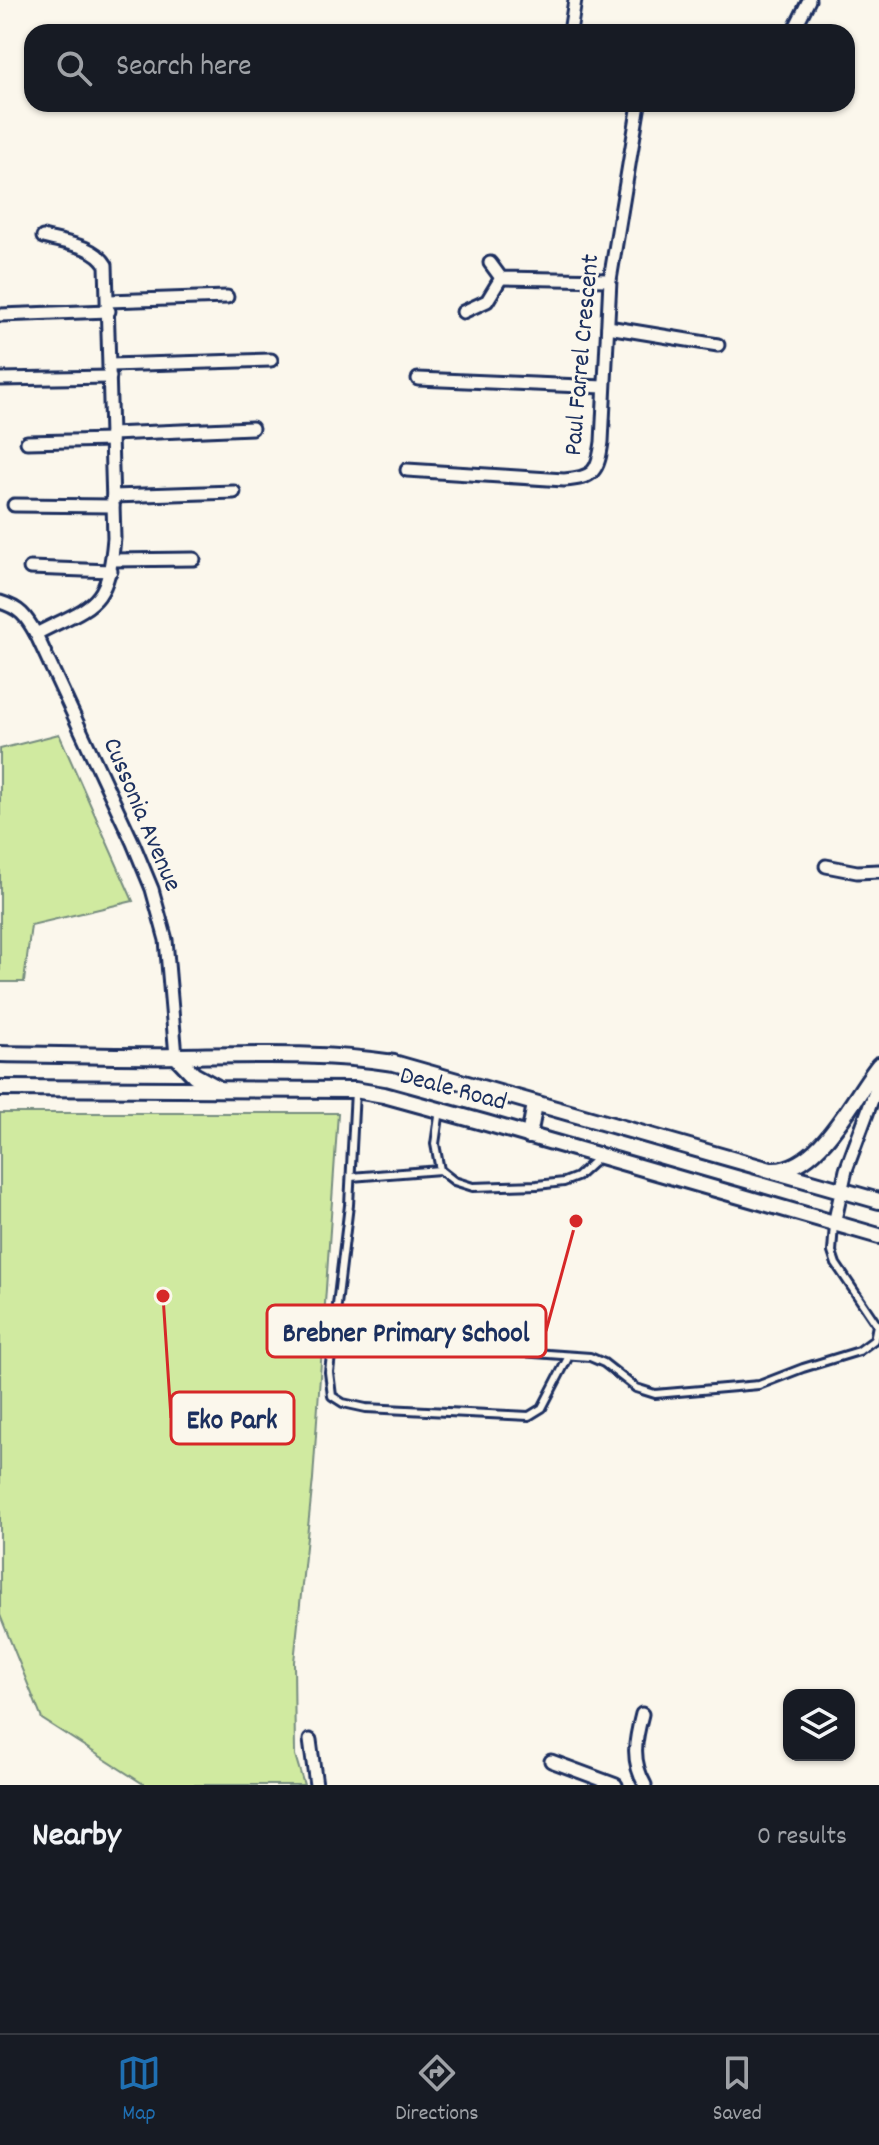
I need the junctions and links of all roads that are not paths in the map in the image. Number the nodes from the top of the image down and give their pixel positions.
1 (575, 0) edge
2 (809, 0) edge
3 (571, 24) edge
4 (797, 24) edge
5 (638, 112) edge
6 (43, 237) dead end
7 (490, 263) dead end
8 (501, 278) junction
9 (610, 280) junction
10 (227, 297) dead end
11 (108, 306) junction
12 (463, 312) dead end
13 (0, 315) edge
14 (608, 327) junction
15 (718, 345) dead end
16 (271, 360) dead end
17 (110, 371) junction
18 (0, 379) edge
19 (418, 379) dead end
20 (604, 387) junction
21 (252, 428) dead end
22 (111, 437) junction
23 (27, 442) dead end
24 (407, 470) dead end
25 (234, 492) dead end
26 (113, 501) junction
27 (14, 505) dead end
28 (194, 559) dead end
29 (111, 566) junction
30 (30, 568) dead end
31 (0, 602) edge
32 (36, 634) junction
33 (826, 866) dead end
34 (879, 871) edge
35 (0, 1054) edge
36 (176, 1056) junction
37 (879, 1065) edge
38 (879, 1081) edge
39 (0, 1088) edge
40 (220, 1088) junction
41 (151, 1089) junction
42 (355, 1090) junction
43 (535, 1104) junction
44 (440, 1110) junction
45 (529, 1136) junction
46 (600, 1156) junction
47 (723, 1158) junction
48 (440, 1170) junction
49 (351, 1177) junction
50 (842, 1191) junction
51 (879, 1201) edge
52 (834, 1224) junction
53 (879, 1236) edge
54 (506, 1351) dead end
55 (569, 1356) junction
56 (642, 1714) dead end
57 (310, 1740) dead end
58 (551, 1761) dead end
59 (316, 1785) edge
60 (616, 1785) edge
61 (645, 1785) edge

1 - 3 street
2 - 4 street
5 - 9 street, Paul Farrel Crescent
6 - 11 street
7 - 8 street
8 - 9 street
8 - 12 street
9 - 14 street, Paul Farrel Crescent
10 - 11 street
11 - 13 street
11 - 17 street
14 - 15 street
14 - 20 street, Paul Farrel Crescent
16 - 17 street
17 - 18 street
17 - 22 street
19 - 20 street
20 - 24 street, Paul Farrel Crescent
21 - 22 street
22 - 23 street
22 - 26 street
25 - 26 street
26 - 27 street
26 - 29 street
28 - 29 street
29 - 30 street
29 - 32 street
31 - 32 street, Cussonia Avenue
32 - 36 street, Cussonia Avenue
33 - 34 street
35 - 36 street, Deale Road
36 - 40 street
36 - 41 street
36 - 43 street, Deale Road
37 - 47 street
38 - 50 street
39 - 41 street, Deale Road
40 - 41 street, Deale Road
40 - 42 street, Deale Road
42 - 44 street, Deale Road
42 - 49 lane
43 - 45 street
43 - 47 street, Deale Road
44 - 45 street, Deale Road
44 - 48 lane
45 - 46 street, Deale Road
46 - 48 lane
46 - 52 street, Deale Road
47 - 50 street, Deale Road
48 - 49 lane
49 - 55 lane
50 - 51 street, Deale Road
50 - 52 street
52 - 53 street, Deale Road
52 - 55 lane
54 - 55 lane
56 - 61 street
57 - 59 street
58 - 60 street

